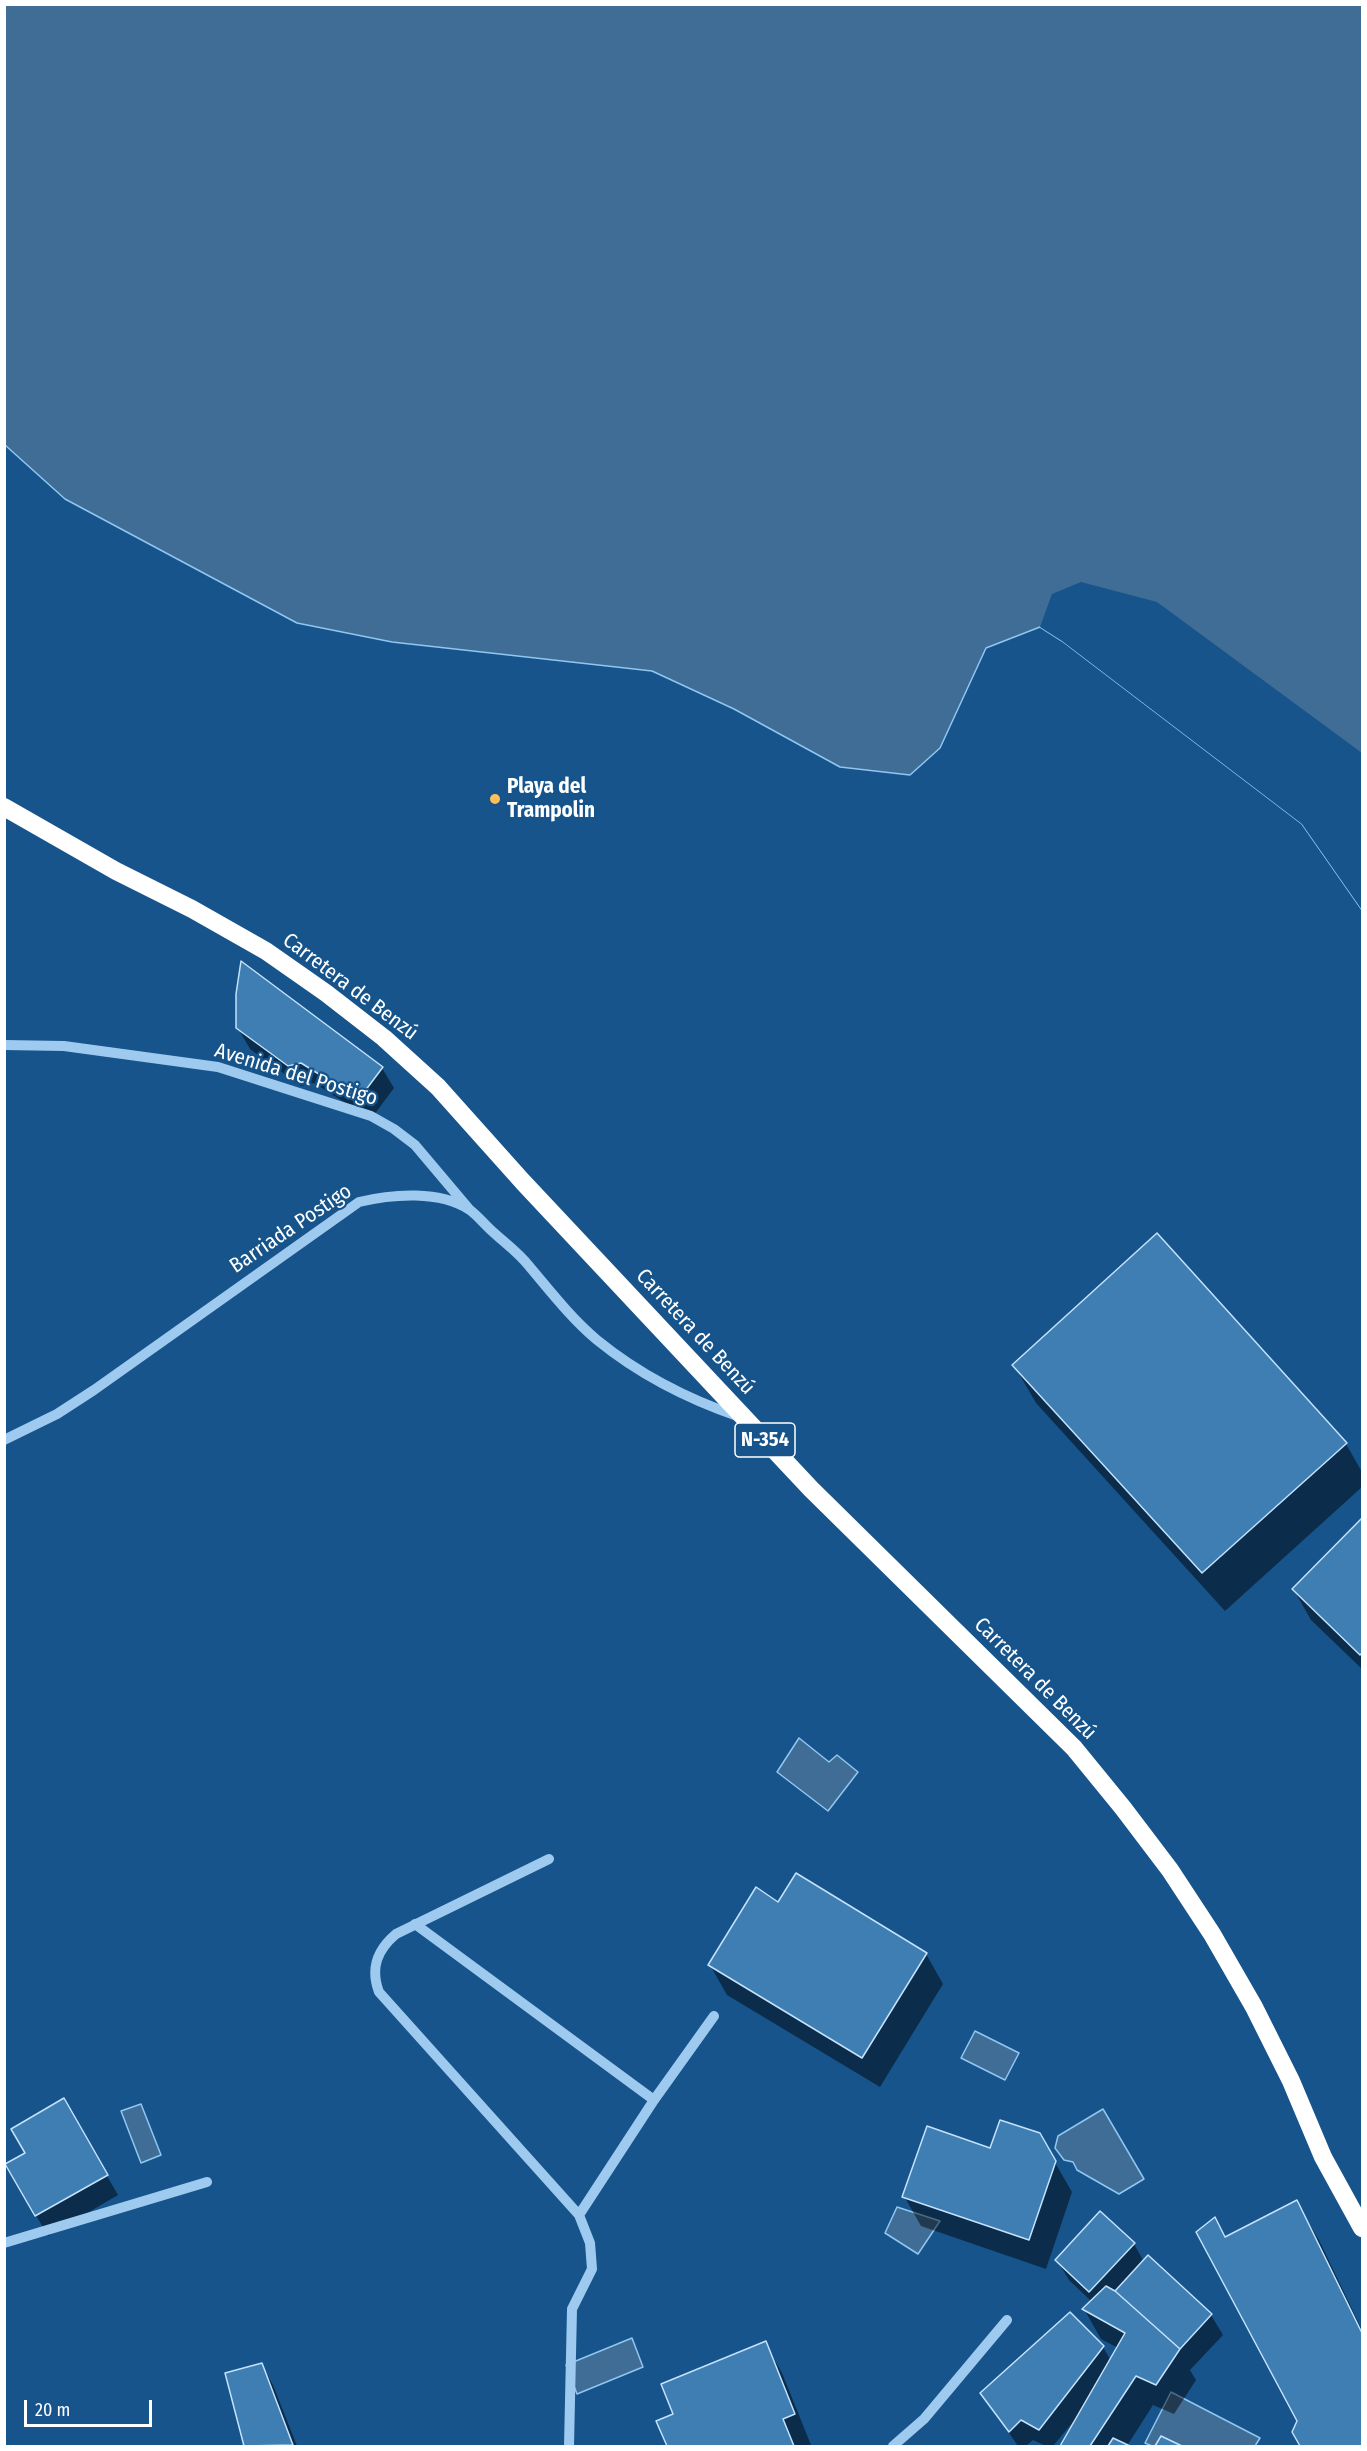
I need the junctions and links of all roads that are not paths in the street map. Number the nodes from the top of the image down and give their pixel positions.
1 (4, 807) edge
2 (4, 1046) edge
3 (469, 1209) junction
4 (746, 1419) junction
5 (4, 1440) edge
6 (549, 1859) dead end
7 (415, 1924) junction
8 (714, 2016) dead end
9 (654, 2100) junction
10 (207, 2182) dead end
11 (579, 2215) junction
12 (1362, 2228) edge
13 (4, 2243) edge
14 (1007, 2320) dead end
15 (569, 2446) edge
16 (893, 2446) edge

1 - 4 highway, Carretera de Benzú / N-354
2 - 3 street, Avenida del Postigo
3 - 4 street, Barriada Postigo
3 - 5 street, Barriada Postigo
4 - 12 highway, Carretera de Benzú / N-354
6 - 7 street
7 - 9 street
7 - 11 street
8 - 9 street
9 - 11 street
10 - 13 street
11 - 15 street
14 - 16 street

